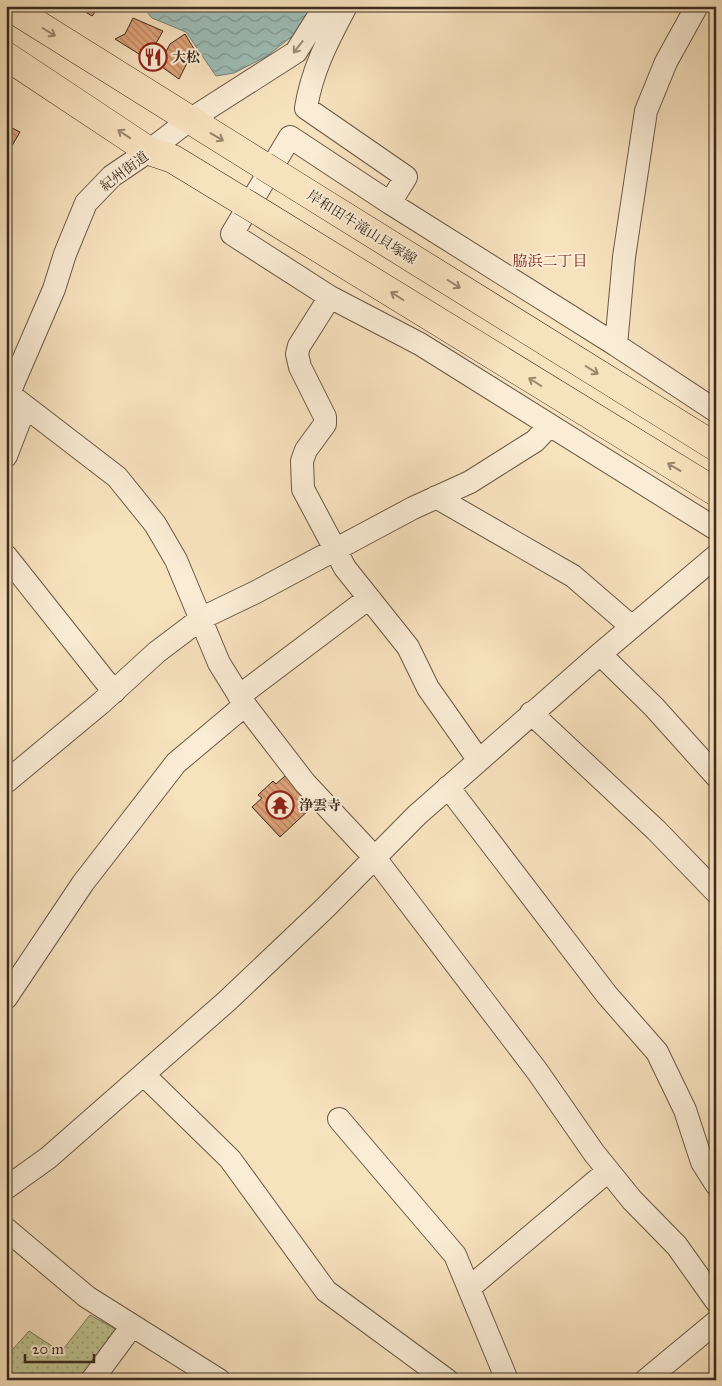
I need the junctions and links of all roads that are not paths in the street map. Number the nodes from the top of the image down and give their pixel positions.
1 (8, 6) edge
2 (325, 6) edge
3 (346, 6) edge
4 (697, 6) edge
5 (6, 56) edge
6 (306, 108) junction
7 (188, 121) junction
8 (290, 137) junction
9 (149, 151) junction
10 (390, 203) junction
11 (330, 297) junction
12 (616, 345) junction
13 (14, 400) edge
14 (716, 411) edge
15 (549, 426) junction
16 (716, 447) edge
17 (6, 456) edge
18 (716, 492) edge
19 (436, 497) junction
20 (716, 529) edge
21 (335, 548) junction
22 (6, 556) edge
23 (716, 556) edge
24 (369, 598) junction
25 (202, 618) junction
26 (632, 627) junction
27 (600, 654) junction
28 (114, 692) junction
29 (242, 701) junction
30 (531, 714) junction
31 (478, 759) junction
32 (716, 776) edge
33 (6, 782) edge
34 (448, 787) junction
35 (375, 858) junction
36 (716, 892) edge
37 (6, 998) edge
38 (144, 1075) junction
39 (339, 1119) dead end
40 (608, 1171) junction
41 (716, 1184) edge
42 (6, 1188) edge
43 (6, 1229) edge
44 (469, 1288) junction
45 (713, 1291) edge
46 (716, 1322) edge
47 (132, 1326) junction
48 (92, 1380) edge
49 (219, 1380) edge
50 (447, 1380) edge
51 (507, 1380) edge
52 (646, 1380) edge

1 -> 7 main road, 岸和田牛滝山貝塚線
2 -> 7 street, 紀州街道
3 - 6 street
4 - 12 street
9 -> 5 main road
6 - 8 street
6 - 10 street
7 - 9 street, 紀州街道
7 -> 16 main road, 岸和田牛滝山貝塚線, bridge
8 - 10 street
8 - 11 street
9 - 13 street, 紀州街道
18 -> 9 main road, bridge
10 - 12 street
11 - 15 street
11 - 21 street
12 - 14 street
13 - 17 street, 紀州街道
13 - 25 street
15 - 19 street
15 - 20 street
19 - 21 street
19 - 26 street
21 - 24 street
21 - 25 street
22 - 28 street
23 - 26 street
24 - 29 street
24 - 31 street
25 - 28 street
25 - 29 street
26 - 27 street
27 - 30 street
27 - 32 street
28 - 33 street
29 - 35 street
29 - 37 street
30 - 31 street
30 - 36 street
31 - 34 street
34 - 35 street
34 - 41 street
35 - 38 street
35 - 40 street
38 - 42 street
38 - 50 street
39 - 44 street
40 - 44 street
40 - 45 street
43 - 47 street
44 - 51 street
46 - 52 street
47 - 48 street
47 - 49 street

